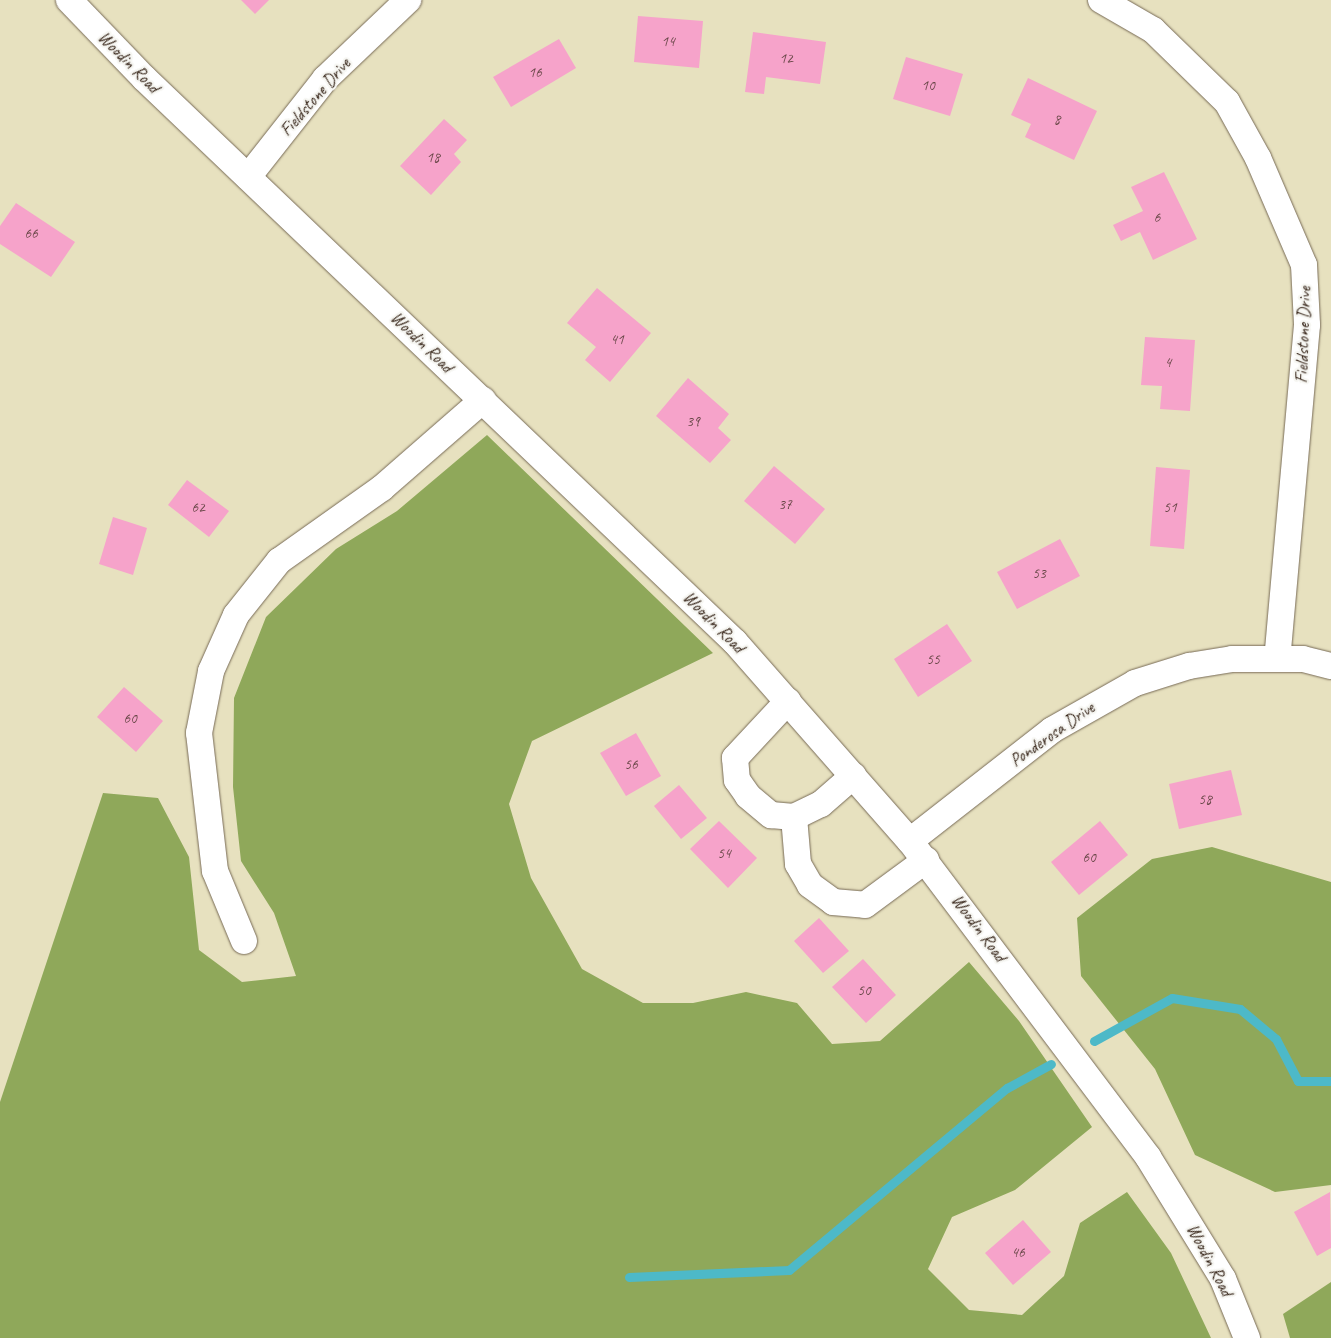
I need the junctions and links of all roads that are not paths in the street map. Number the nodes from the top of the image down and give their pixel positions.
1 (69, 0) edge
2 (408, 0) edge
3 (1101, 0) edge
4 (248, 177) junction
5 (483, 400) junction
6 (1277, 658) junction
7 (1331, 666) edge
8 (788, 702) junction
9 (853, 776) junction
10 (794, 816) junction
11 (918, 850) junction
12 (244, 941) dead end
13 (1247, 1338) edge

1 - 4 street, Woodin Road
2 - 4 street, Fieldstone Drive
3 - 6 street, Fieldstone Drive
4 - 5 street, Woodin Road
5 - 8 street, Woodin Road
5 - 12 street
6 - 7 street, Ponderosa Drive
6 - 11 street, Ponderosa Drive
8 - 9 street, Woodin Road
8 - 10 street
9 - 10 street
9 - 11 street, Woodin Road
10 - 11 street, Ponderosa Drive
11 - 13 street, Woodin Road

